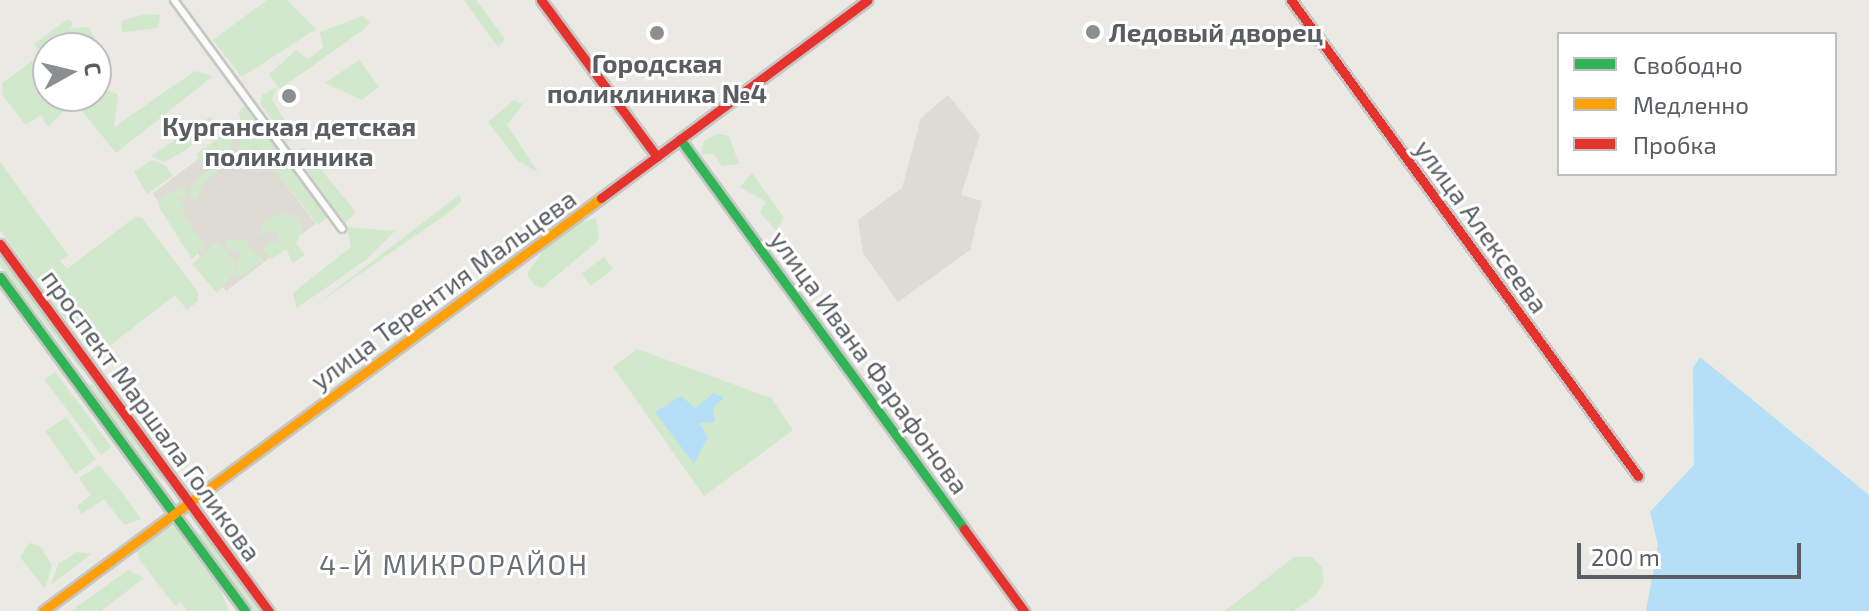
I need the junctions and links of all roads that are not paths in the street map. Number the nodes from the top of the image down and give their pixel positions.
1 (174, 0) edge
2 (541, 0) edge
3 (868, 0) edge
4 (1291, 0) edge
5 (680, 139) junction
6 (657, 157) junction
7 (342, 229) dead end
8 (0, 244) edge
9 (0, 277) edge
10 (94, 373) junction
11 (79, 384) junction
12 (1638, 476) dead end
13 (190, 503) junction
14 (174, 514) junction
15 (43, 611) edge
16 (245, 611) edge
17 (269, 611) edge
18 (1024, 611) edge

1 - 7 street
2 - 6 street
3 - 5 street, улица Терентия Мальцева
4 - 12 street, улица Алексеева
5 - 6 street, улица Терентия Мальцева
5 - 18 street, улица Ивана Фарафонова
6 - 13 street, улица Терентия Мальцева
8 - 10 street, проспект Маршала Голикова
9 - 11 street, проспект Маршала Голикова
10 - 11 street
10 - 13 street, проспект Маршала Голикова
11 - 14 street, проспект Маршала Голикова
13 - 14 street, улица Терентия Мальцева
13 - 17 street, проспект Маршала Голикова
14 - 15 street, улица Терентия Мальцева
14 - 16 street, проспект Маршала Голикова

